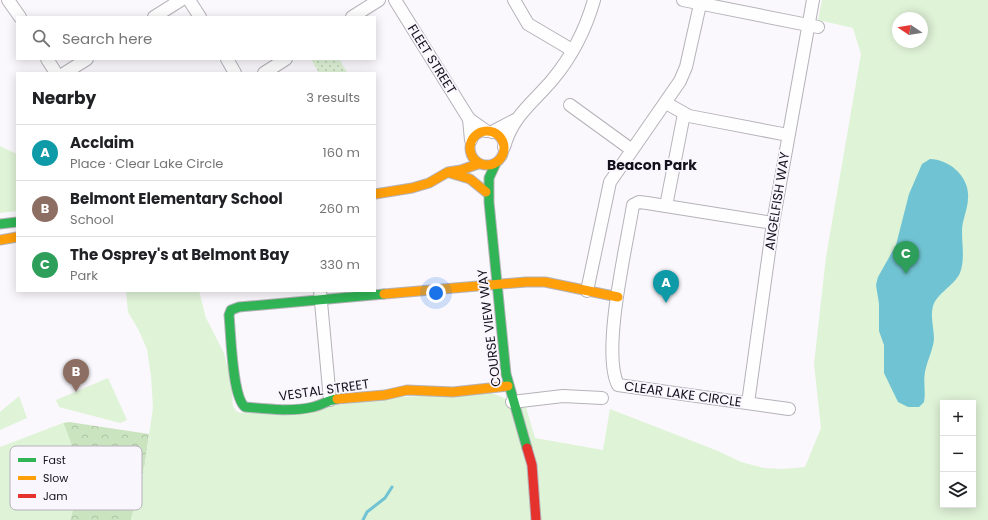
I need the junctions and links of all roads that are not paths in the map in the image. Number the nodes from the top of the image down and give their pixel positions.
1 (8, 0) edge
2 (181, 0) edge
3 (189, 0) edge
4 (379, 0) edge
5 (394, 0) edge
6 (514, 0) edge
7 (594, 0) edge
8 (683, 0) edge
9 (813, 0) edge
10 (700, 2) edge
11 (19, 16) edge
12 (156, 16) edge
13 (199, 16) edge
14 (354, 16) edge
15 (814, 26) junction
16 (572, 50) junction
17 (48, 60) edge
18 (85, 60) edge
19 (228, 60) edge
20 (284, 60) edge
21 (55, 72) edge
22 (67, 72) edge
23 (234, 72) edge
24 (266, 72) edge
25 (666, 103) junction
26 (570, 105) dead end
27 (684, 114) junction
28 (469, 119) junction
29 (515, 120) junction
30 (489, 131) junction
31 (788, 135) junction
32 (470, 144) junction
33 (504, 148) junction
34 (632, 150) junction
35 (496, 163) junction
36 (480, 164) junction
37 (448, 172) junction
38 (486, 192) junction
39 (376, 194) edge
40 (489, 202) junction
41 (666, 206) junction
42 (16, 222) edge
43 (773, 223) junction
44 (0, 224) edge
45 (16, 237) edge
46 (0, 240) edge
47 (496, 285) junction
48 (587, 291) junction
49 (373, 292) edge
50 (376, 292) edge
51 (320, 295) edge
52 (618, 297) junction
53 (508, 386) junction
54 (602, 398) dead end
55 (330, 400) junction
56 (512, 402) junction
57 (748, 404) junction
58 (789, 409) dead end
59 (536, 520) edge

1 - 11 street
2 - 12 street
3 - 13 street
4 - 14 street
5 - 28 street, FLEET STREET
6 - 16 street
7 - 16 street
8 - 10 street
9 - 15 street, ANGELFISH WAY
10 - 15 street
10 - 25 street
15 - 31 street, ANGELFISH WAY
16 - 29 street
17 - 21 street
18 - 22 street
19 - 23 street
20 - 24 street
25 - 27 street
25 - 34 street
26 - 34 street
27 - 31 street
27 - 41 street
28 - 30 street, FLEET STREET
28 - 32 street, FLEET STREET
29 - 30 street
29 - 33 street
30 - 32 street
30 - 33 street
31 - 43 street, ANGELFISH WAY
32 - 36 street
32 - 37 street
33 - 35 street
34 - 48 street
35 - 36 street
35 - 40 street, COURSE VIEW WAY
36 - 37 street
36 - 38 street, COURSE VIEW WAY
37 - 38 street
37 - 39 street
38 - 40 street, COURSE VIEW WAY
40 - 47 street, COURSE VIEW WAY
41 - 43 street, CLEAR LAKE CIRCLE
41 - 52 street, CLEAR LAKE CIRCLE
42 - 44 street
43 - 57 street, ANGELFISH WAY
45 - 46 street
47 - 48 street
47 - 50 street, VESTAL STREET
47 - 53 street, COURSE VIEW WAY
48 - 52 street
49 - 51 street, VESTAL STREET
51 - 55 street
51 - 55 street, VESTAL STREET
52 - 57 street, CLEAR LAKE CIRCLE
53 - 55 street, VESTAL STREET
53 - 56 street, COURSE VIEW WAY
54 - 56 street
56 - 59 street, COURSE VIEW WAY
57 - 58 street, CLEAR LAKE CIRCLE

